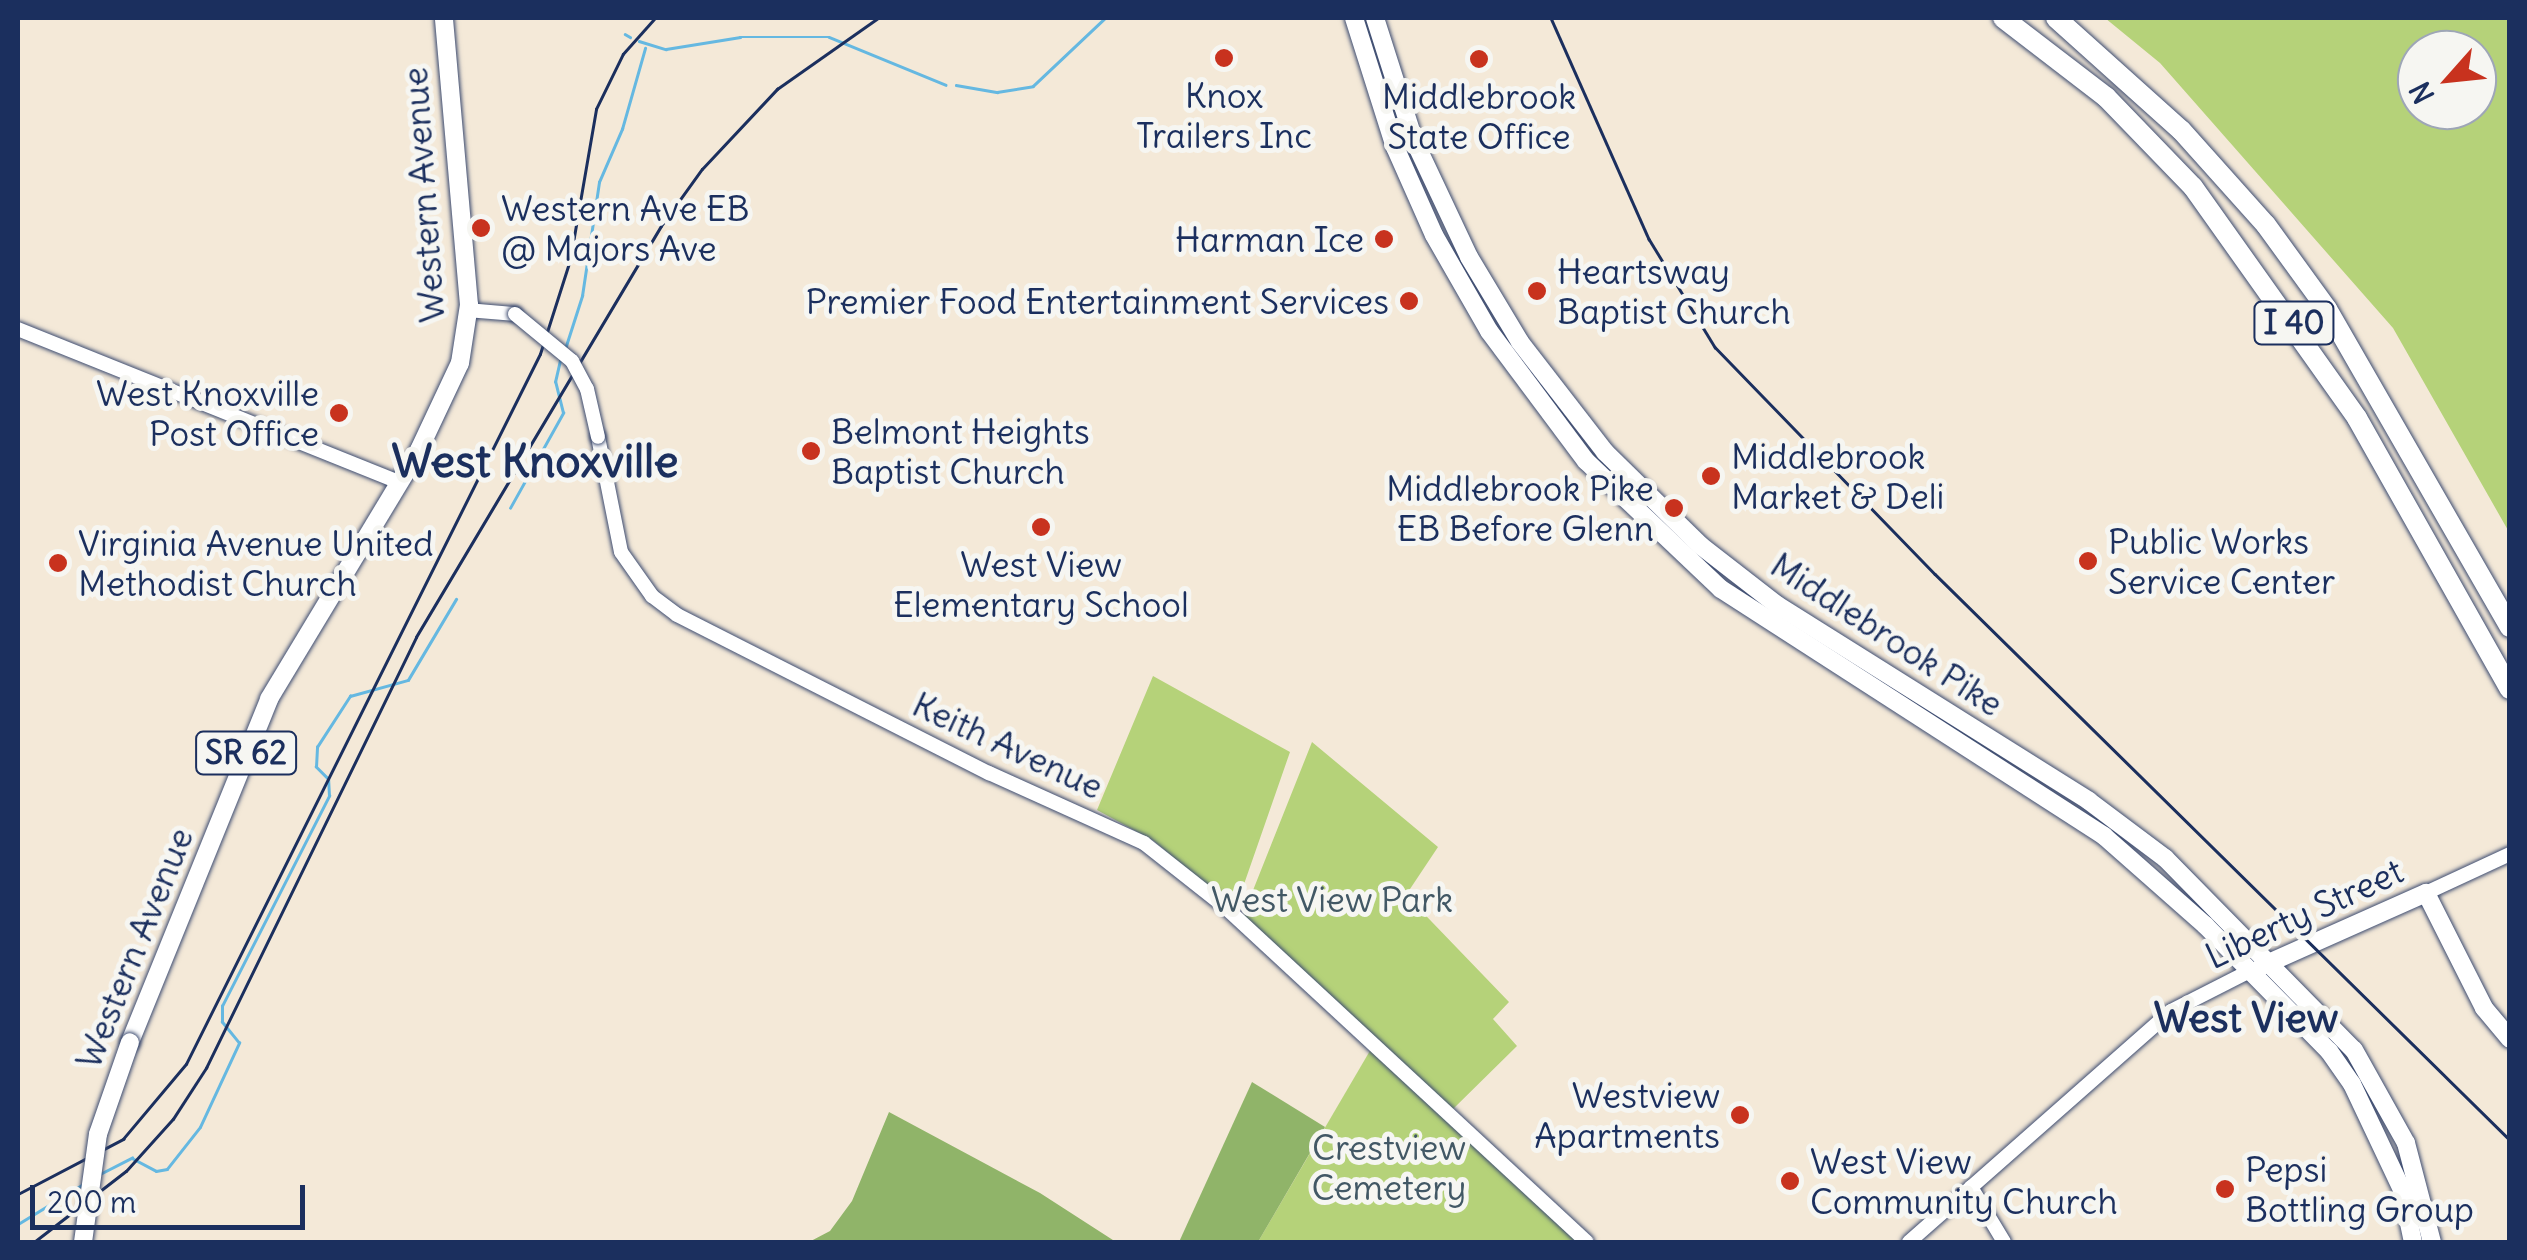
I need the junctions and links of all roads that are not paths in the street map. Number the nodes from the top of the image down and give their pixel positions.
1 (444, 18) edge
2 (1354, 18) edge
3 (1374, 18) edge
4 (2004, 18) edge
5 (2056, 18) edge
6 (2073, 18) edge
7 (2181, 130) junction
8 (468, 310) junction
9 (18, 328) edge
10 (398, 482) junction
11 (1656, 504) junction
12 (1642, 519) junction
13 (2510, 628) edge
14 (2510, 688) edge
15 (2510, 854) edge
16 (2426, 893) junction
17 (2272, 963) junction
18 (2250, 971) junction
19 (2510, 1039) edge
20 (1971, 1187) junction
21 (83, 1242) edge
22 (1587, 1242) edge
23 (1909, 1242) edge
24 (2004, 1242) edge
25 (2413, 1242) edge
26 (2432, 1242) edge

1 - 8 main road, Western Avenue / SR 62
2 - 12 main road, Middlebrook Pike
3 - 11 main road, Middlebrook Pike
4 - 14 highway, I 40
5 - 7 highway, I 40
6 - 7 highway
7 - 13 highway, I 40
8 - 10 main road, Western Avenue / SR 62
8 - 22 street, Keith Avenue, bridge
9 - 10 street
10 - 21 main road, Western Avenue / SR 62, bridge
11 - 12 main road
11 - 17 main road, Middlebrook Pike
12 - 18 main road, Middlebrook Pike
15 - 16 street, Liberty Street
16 - 17 main road, Liberty Street
16 - 19 main road
17 - 18 main road, Liberty Street
17 - 26 main road, Middlebrook Pike
18 - 20 street, Liberty Street
18 - 25 main road, Middlebrook Pike
20 - 23 street, Liberty Street
20 - 24 street

